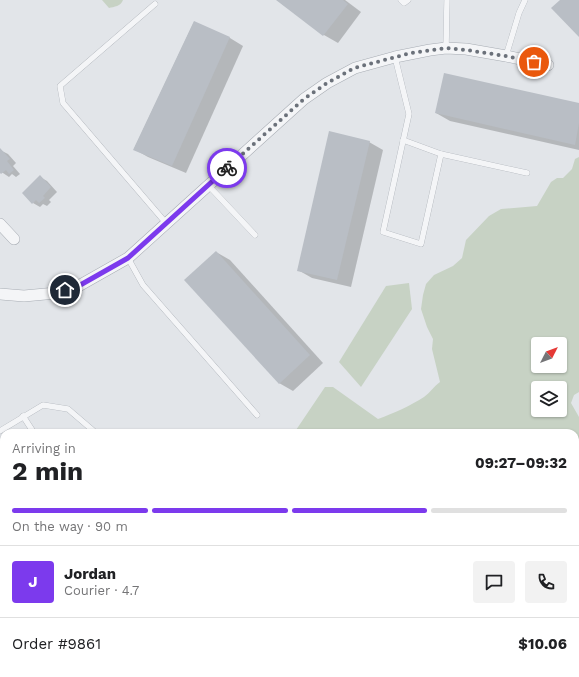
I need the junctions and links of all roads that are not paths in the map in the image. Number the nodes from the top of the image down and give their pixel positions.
1 (401, 0) edge
2 (408, 0) edge
3 (447, 0) edge
4 (525, 0) edge
5 (155, 4) dead end
6 (446, 48) junction
7 (506, 56) junction
8 (395, 57) junction
9 (548, 65) dead end
10 (403, 140) junction
11 (441, 154) junction
12 (527, 173) dead end
13 (208, 185) junction
14 (166, 223) junction
15 (0, 224) edge
16 (255, 235) dead end
17 (14, 239) dead end
18 (128, 258) junction
19 (0, 294) edge
20 (256, 415) dead end
21 (23, 416) junction
22 (3, 429) edge
23 (31, 429) edge
24 (91, 429) edge

1 - 2 lane
3 - 6 lane
4 - 7 lane
5 - 14 lane
6 - 7 street
6 - 8 street
7 - 9 street
8 - 10 lane
8 - 13 street
10 - 11 lane
10 - 11 lane
11 - 12 lane
13 - 14 street
13 - 16 lane
14 - 18 street
15 - 17 street
18 - 19 street
18 - 20 lane
21 - 22 lane
21 - 23 lane
21 - 24 lane

